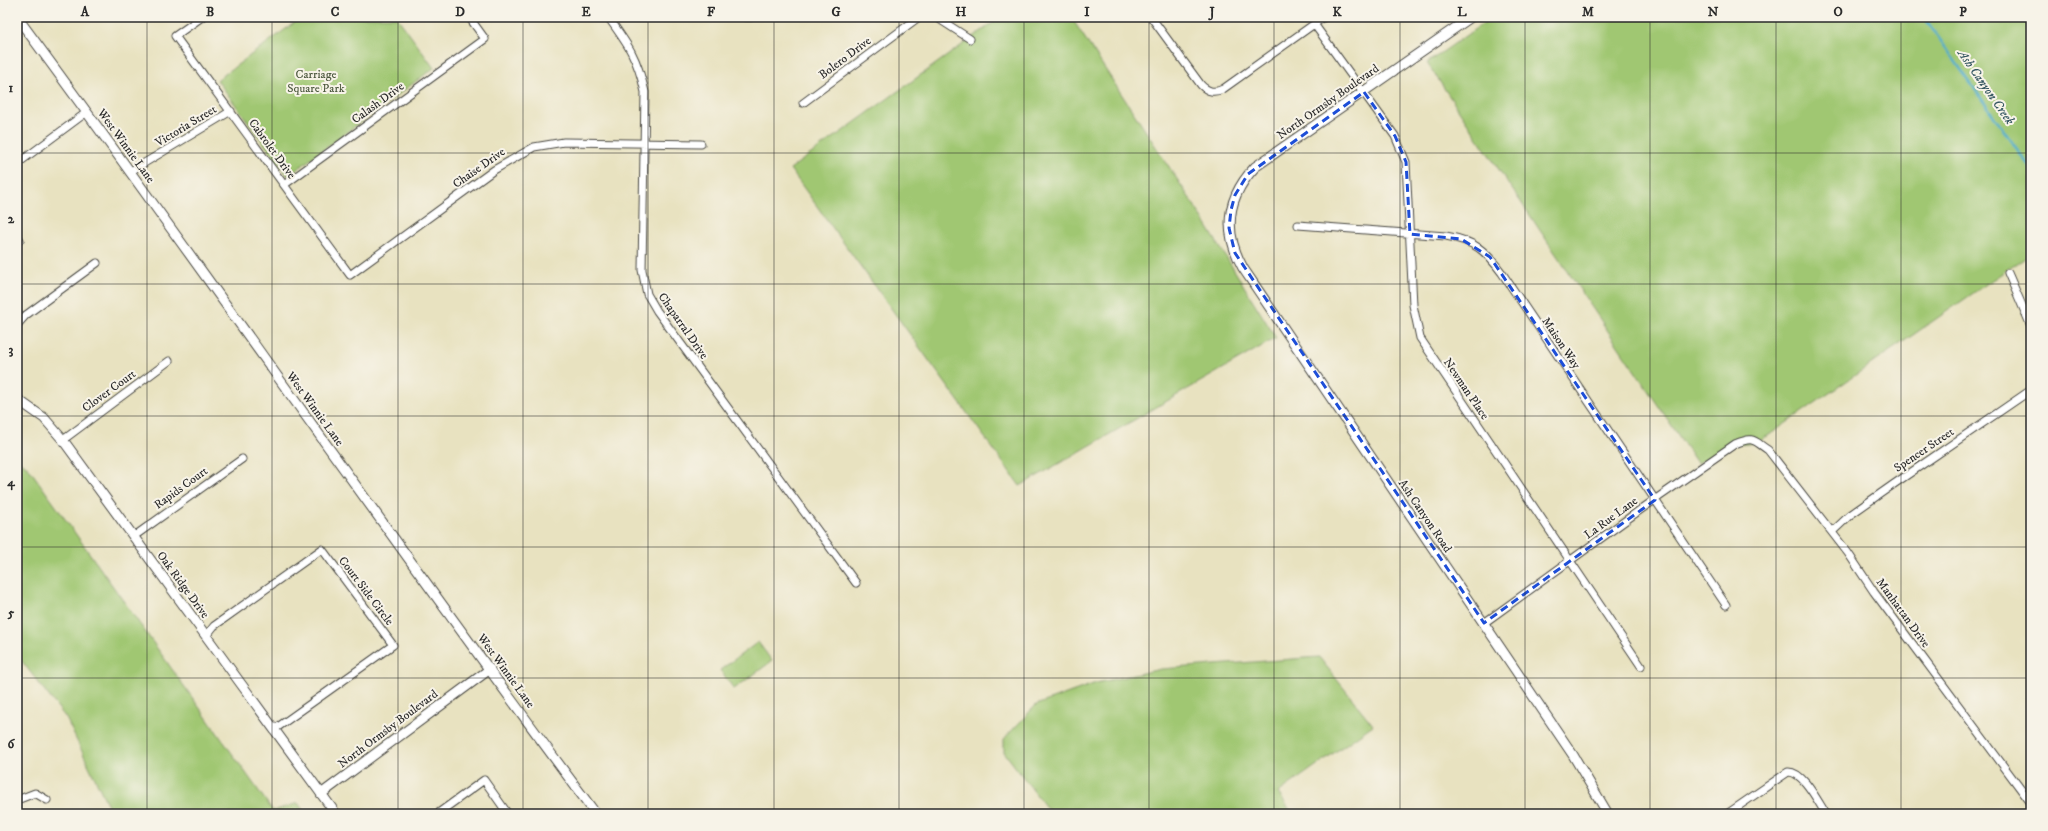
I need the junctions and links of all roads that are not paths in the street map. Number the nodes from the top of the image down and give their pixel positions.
1 (17, 17) edge
2 (202, 17) edge
3 (469, 17) edge
4 (608, 17) edge
5 (746, 17) edge
6 (751, 17) edge
7 (918, 17) edge
8 (936, 17) edge
9 (1151, 17) edge
10 (1324, 17) edge
11 (1471, 17) edge
12 (1314, 24) junction
13 (970, 39) dead end
14 (1364, 92) junction
15 (803, 103) dead end
16 (231, 111) junction
17 (86, 112) junction
18 (644, 143) junction
19 (702, 144) dead end
20 (17, 164) edge
21 (131, 171) junction
22 (284, 185) junction
23 (1298, 225) dead end
24 (1229, 228) joint
25 (1410, 234) junction
26 (97, 263) dead end
27 (2008, 273) dead end
28 (350, 275) joint
29 (17, 325) edge
30 (2031, 326) edge
31 (169, 361) dead end
32 (2031, 390) edge
33 (17, 399) edge
34 (63, 440) junction
35 (1754, 440) joint
36 (242, 459) dead end
37 (1655, 500) junction
38 (1832, 532) junction
39 (133, 537) junction
40 (1570, 561) junction
41 (856, 583) dead end
42 (1726, 605) dead end
43 (1484, 623) junction
44 (206, 636) junction
45 (1642, 666) dead end
46 (490, 669) junction
47 (275, 730) junction
48 (321, 794) junction
49 (17, 800) edge
50 (47, 800) dead end
51 (2031, 803) edge
52 (336, 814) edge
53 (437, 814) edge
54 (508, 814) edge
55 (596, 814) edge
56 (1608, 814) edge
57 (1727, 814) edge
58 (1826, 814) edge

1 - 17 street, West Winnie Lane
2 - 16 street, Cabrolet Drive
3 - 22 street, Calash Drive
4 - 18 street, Chaparral Drive
5 - 6 street
7 - 15 street, Bolero Drive
8 - 13 street
9 - 12 street
10 - 12 street
11 - 14 street, North Ormsby Boulevard
12 - 14 street, Newman Place
14 - 24 street, North Ormsby Boulevard
14 - 25 street, Newman Place
16 - 21 street, Victoria Street
16 - 22 street, Cabrolet Drive
17 - 20 street
17 - 21 street, West Winnie Lane
18 - 19 street, Chaise Drive
18 - 28 street, Chaise Drive
18 - 41 street, Chaparral Drive
21 - 46 street, West Winnie Lane
22 - 28 street, Cabrolet Drive
23 - 25 street, Maison Way
24 - 43 street, Ash Canyon Road
25 - 37 street, Maison Way
25 - 40 street, Newman Place
26 - 29 street
27 - 30 street
31 - 34 street, Clover Court
32 - 38 street, Spencer Street
33 - 34 street, Oak Ridge Drive
34 - 39 street, Oak Ridge Drive
35 - 37 street, La Rue Lane
35 - 38 street, Manhattan Drive
36 - 39 street, Rapids Court
37 - 40 street, La Rue Lane
37 - 42 street, Maison Way
38 - 51 street, Manhattan Drive
39 - 44 street, Oak Ridge Drive
40 - 43 street, La Rue Lane
40 - 45 street, Newman Place
43 - 56 street, Ash Canyon Road
44 - 47 street, Oak Ridge Drive
44 - 47 street, Court Side Circle
46 - 48 street, North Ormsby Boulevard
46 - 55 street, West Winnie Lane
47 - 48 street, Oak Ridge Drive
48 - 52 street
49 - 50 street
53 - 54 street
57 - 58 street

